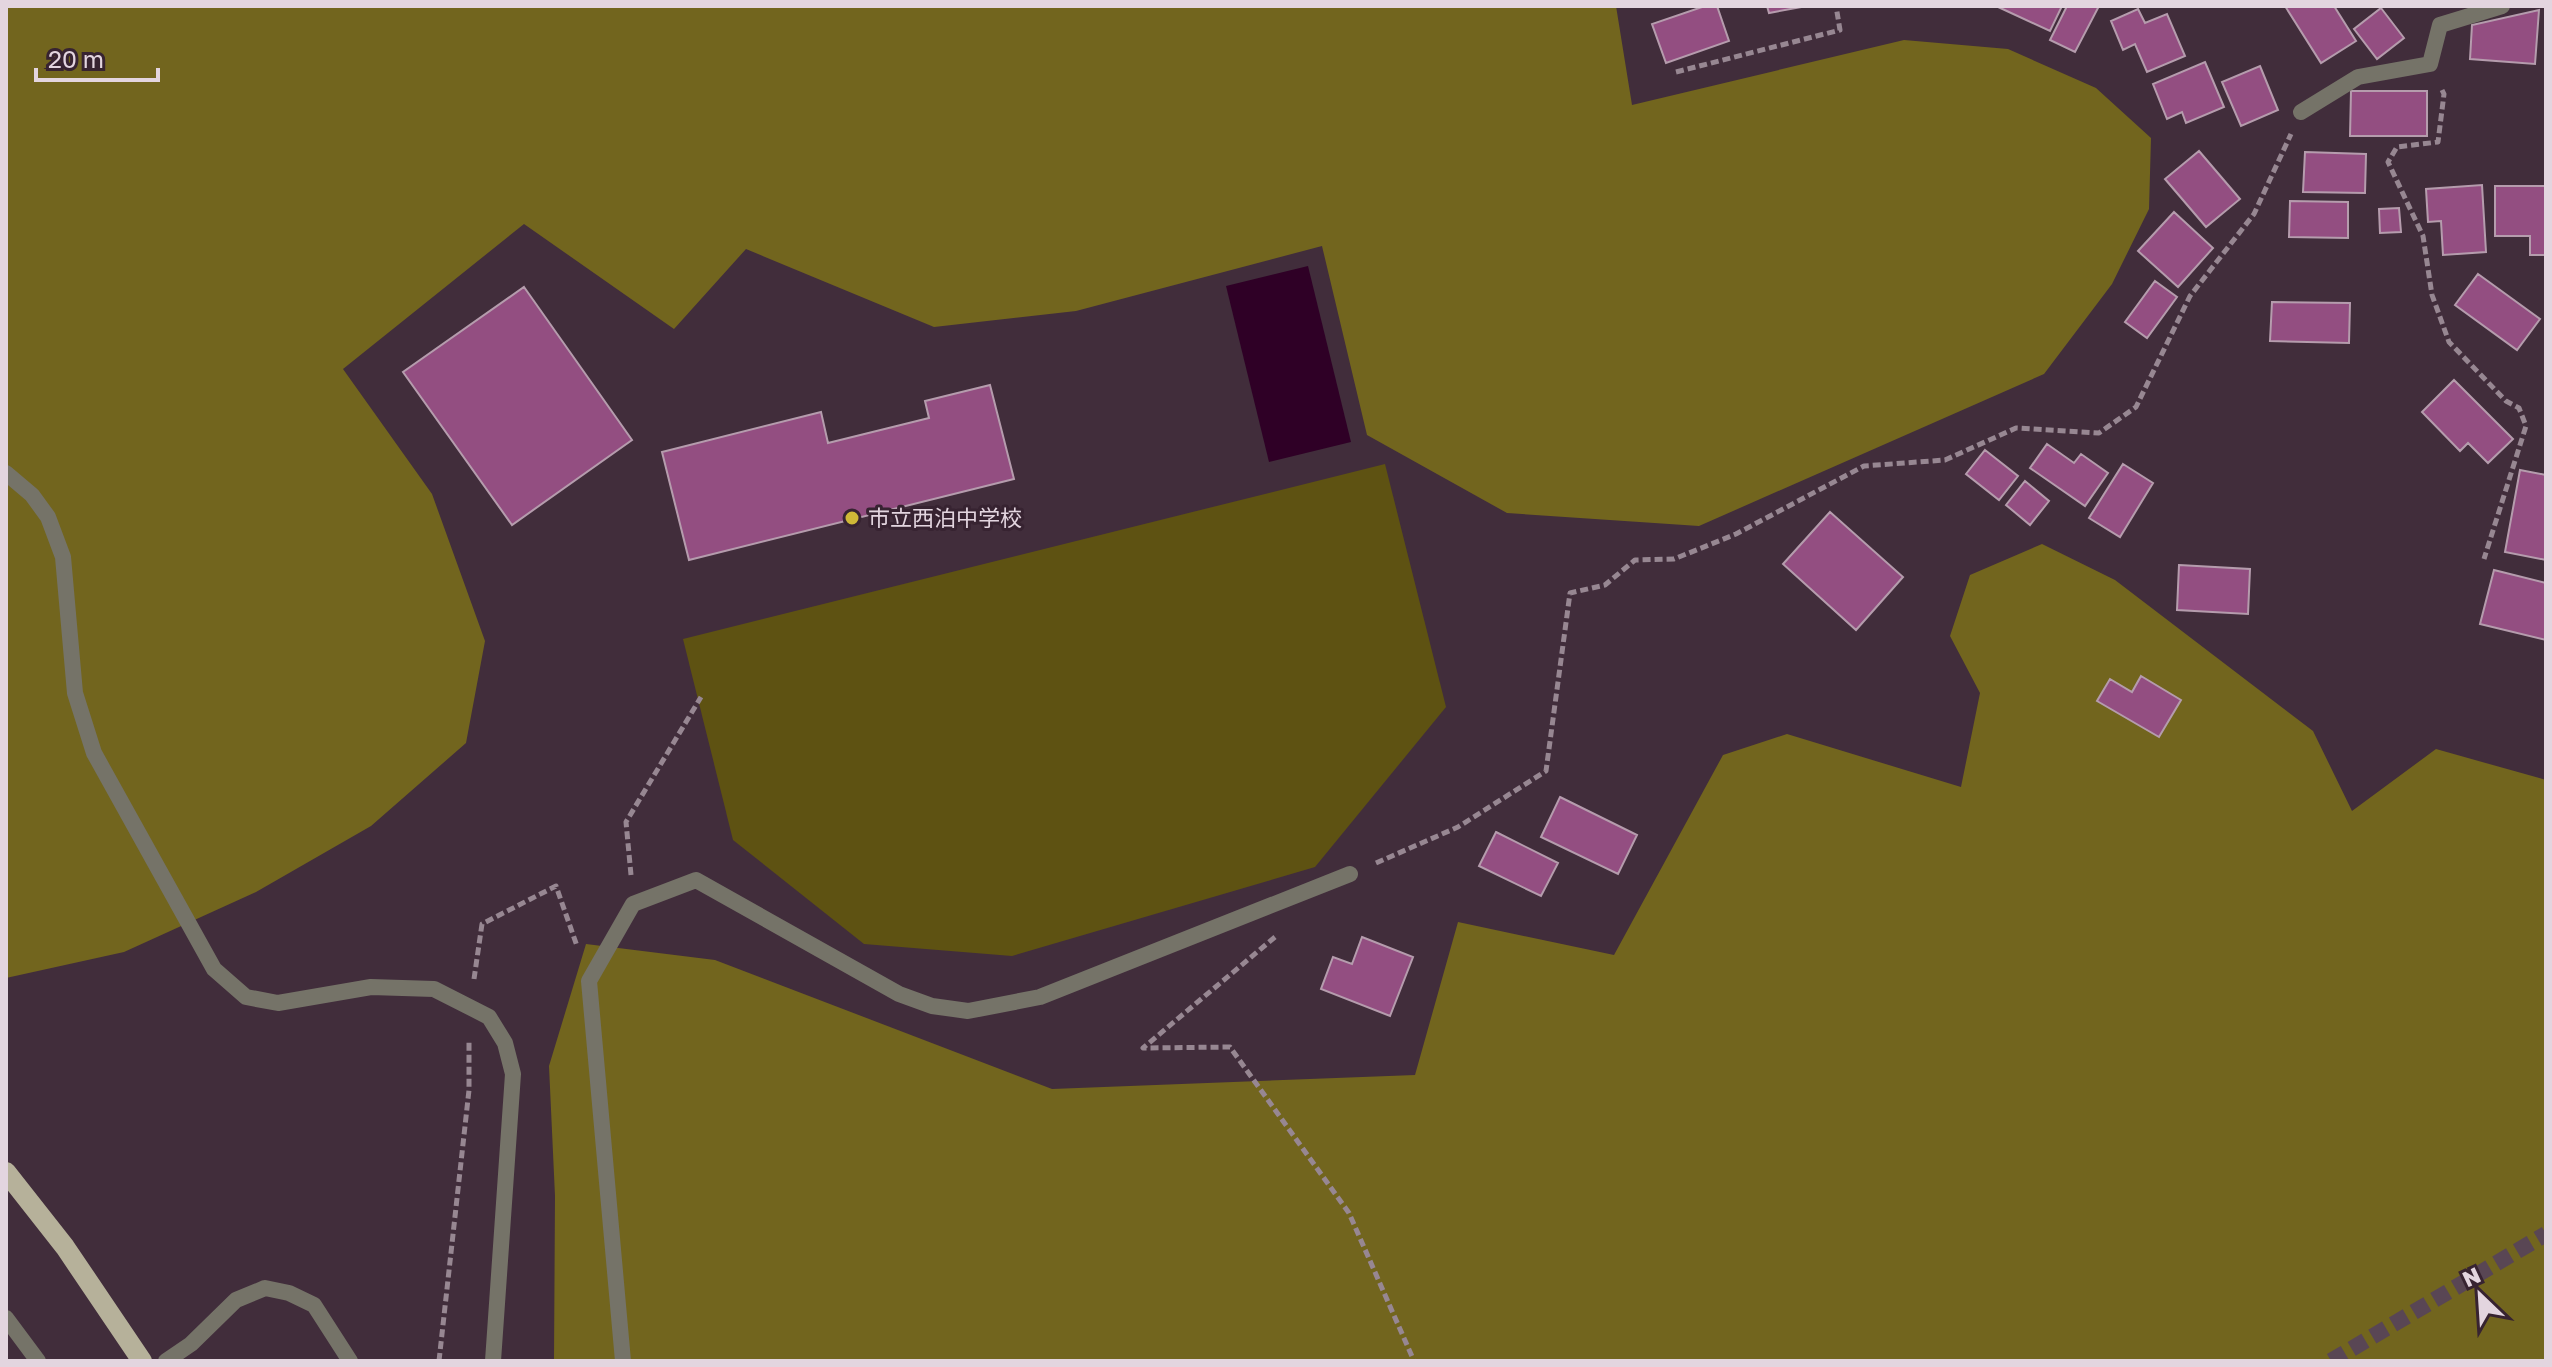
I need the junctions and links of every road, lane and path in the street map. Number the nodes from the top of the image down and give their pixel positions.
1 (1836, 6) edge
2 (2502, 6) edge
3 (2430, 64) junction
4 (1676, 72) dead end
5 (2301, 112) joint
6 (6, 473) edge
7 (2484, 559) dead end
8 (701, 697) dead end
9 (1350, 874) joint
10 (633, 904) junction
11 (1277, 935) dead end
12 (589, 981) junction
13 (470, 1008) junction
14 (6, 1172) edge
15 (6, 1318) edge
16 (38, 1361) edge
17 (142, 1361) edge
18 (166, 1361) edge
19 (350, 1361) edge
20 (439, 1361) edge
21 (493, 1361) edge
22 (623, 1361) edge
23 (1414, 1361) edge

1 - 4 path
2 - 3 street
3 - 5 street
3 - 7 path
5 - 9 path
6 - 13 street
8 - 10 path
9 - 10 street
10 - 12 street
11 - 23 path
12 - 13 path
12 - 22 street
13 - 20 path
13 - 21 street
14 - 17 main road
15 - 16 street
18 - 19 street

